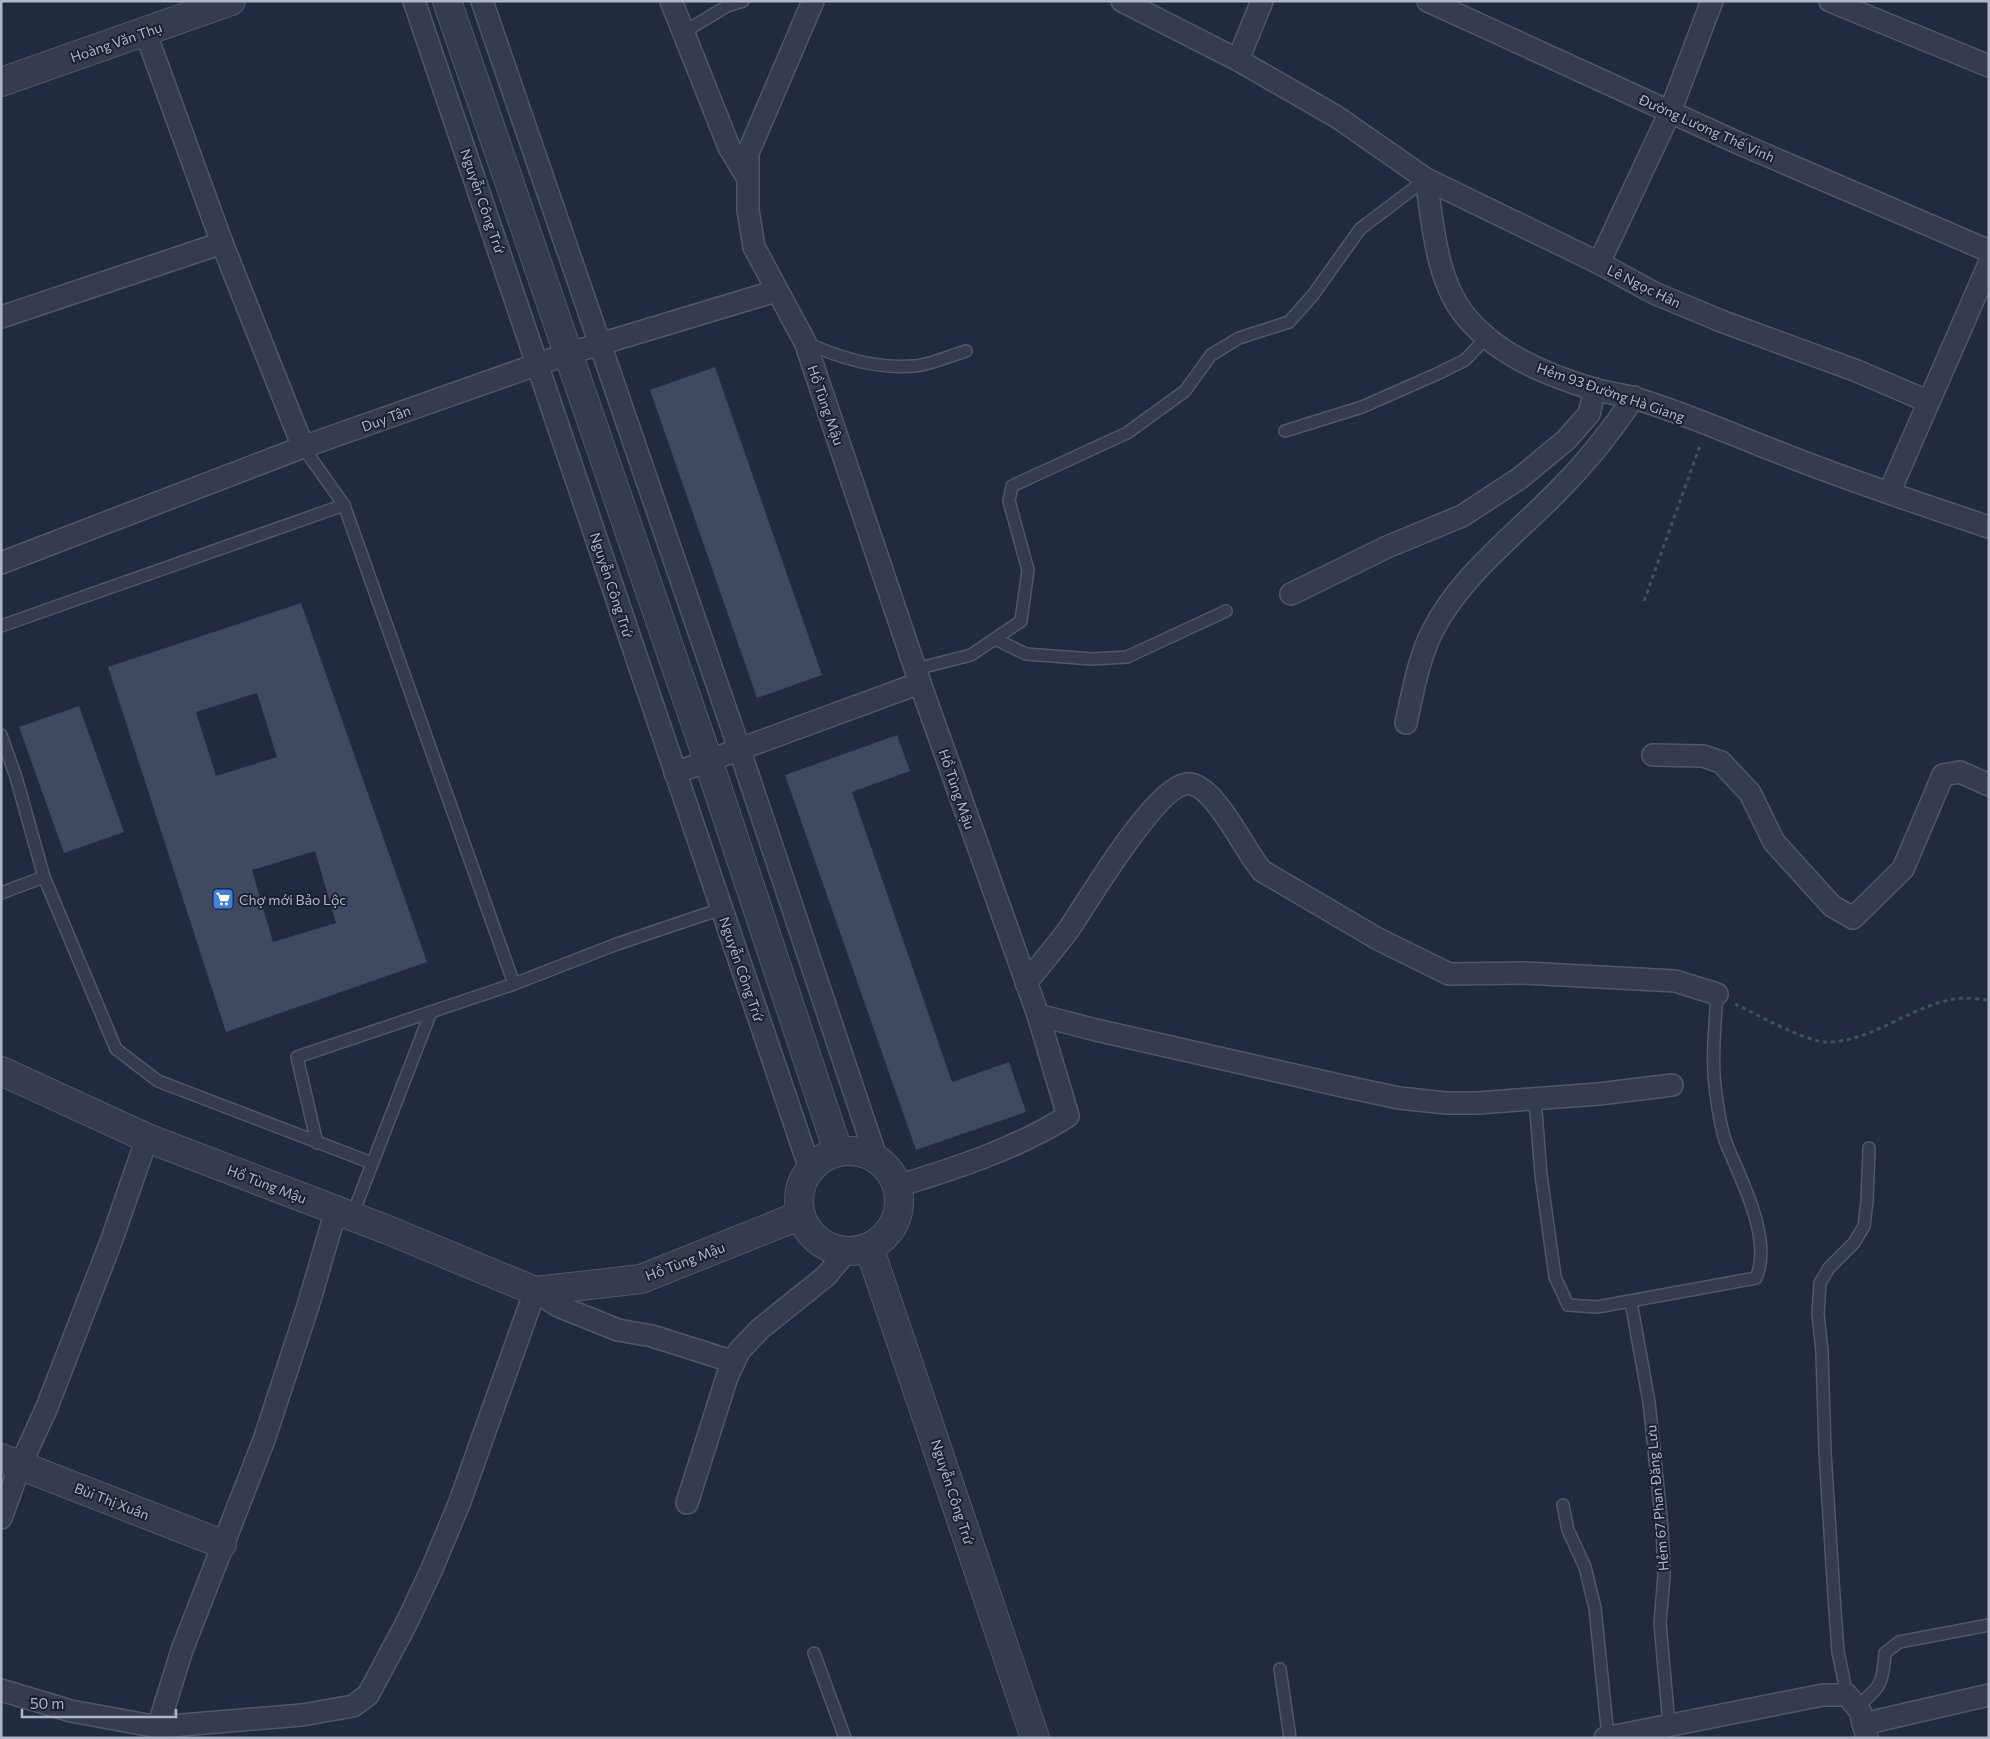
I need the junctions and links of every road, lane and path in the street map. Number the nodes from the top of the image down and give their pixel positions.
1 (231, 1) edge
2 (414, 1) edge
3 (447, 1) edge
4 (482, 1) edge
5 (671, 1) edge
6 (743, 1) edge
7 (812, 1) edge
8 (1122, 1) edge
9 (1262, 1) edge
10 (1428, 1) edge
11 (1712, 1) edge
12 (1830, 1) edge
13 (145, 31) junction
14 (684, 32) junction
15 (1238, 60) junction
16 (1989, 66) edge
17 (1, 82) edge
18 (1670, 112) junction
19 (747, 177) junction
20 (1426, 179) junction
21 (222, 243) junction
22 (1989, 251) edge
23 (1599, 263) junction
24 (1989, 264) edge
25 (776, 292) junction
26 (1, 317) edge
27 (1486, 338) junction
28 (805, 342) junction
29 (602, 343) junction
30 (966, 351) dead end
31 (570, 353) junction
32 (539, 364) junction
33 (1595, 389) junction
34 (1634, 398) junction
35 (1927, 401) junction
36 (1706, 425) junction
37 (1285, 431) dead end
38 (304, 448) junction
39 (1889, 493) junction
40 (344, 505) junction
41 (1989, 527) edge
42 (1, 563) edge
43 (1291, 594) dead end
44 (1644, 601) dead end
45 (1226, 611) dead end
46 (1, 626) edge
47 (995, 639) junction
48 (918, 676) junction
49 (1406, 723) dead end
50 (1, 735) edge
51 (740, 748) junction
52 (1653, 755) dead end
53 (708, 760) junction
54 (675, 773) junction
55 (1989, 785) edge
56 (44, 877) junction
57 (1, 894) edge
58 (721, 908) junction
59 (1026, 983) junction
60 (514, 984) junction
61 (1717, 994) junction
62 (1989, 1000) edge
63 (431, 1012) junction
64 (1038, 1015) junction
65 (1, 1071) edge
66 (1672, 1085) dead end
67 (1535, 1099) junction
68 (147, 1138) junction
69 (318, 1143) junction
70 (1869, 1148) dead end
71 (838, 1151) junction
72 (876, 1157) junction
73 (372, 1163) junction
74 (810, 1169) junction
75 (898, 1186) junction
76 (344, 1213) junction
77 (801, 1215) junction
78 (857, 1249) junction
79 (535, 1291) junction
80 (1631, 1302) junction
81 (734, 1362) junction
82 (10, 1462) edge
83 (687, 1503) dead end
84 (1563, 1505) dead end
85 (1, 1518) edge
86 (222, 1544) junction
87 (1989, 1625) edge
88 (814, 1653) dead end
89 (1280, 1669) dead end
90 (1, 1690) edge
91 (1989, 1695) edge
92 (1858, 1716) edge
93 (1669, 1725) junction
94 (158, 1727) junction
95 (1607, 1737) edge
96 (845, 1738) edge
97 (1035, 1738) edge
98 (1290, 1738) edge

1 - 13 street, Hoàng Văn Thụ
2 - 32 street, Nguyễn Công Trứ
3 - 31 street
4 - 29 street
5 - 14 street
6 - 14 lane
7 - 19 street, Hồ Tùng Mậu
8 - 15 street
9 - 15 street
10 - 18 street, Đường Lương Thế Vinh
11 - 18 street, Lê Ngọc Hân
12 - 16 street
13 - 17 street, Hoàng Văn Thụ
13 - 21 street
14 - 19 street
15 - 20 street
18 - 22 street, Đường Lương Thế Vinh
18 - 23 street, Lê Ngọc Hân
19 - 25 street, Hồ Tùng Mậu
20 - 23 street
20 - 27 street, Hẻm 93 Đường Hà Giang
20 - 47 lane
21 - 26 street
21 - 38 street
23 - 35 street, Lê Ngọc Hân
24 - 35 street
25 - 28 street, Hồ Tùng Mậu
25 - 29 street, Duy Tân
27 - 33 street, Hẻm 93 Đường Hà Giang
27 - 37 lane
28 - 30 lane
28 - 48 street, Hồ Tùng Mậu
29 - 31 street, Duy Tân
29 - 51 street
31 - 32 street, Duy Tân
31 - 53 street
32 - 38 street, Duy Tân
32 - 54 street, Nguyễn Công Trứ
33 - 34 street, Hẻm 93 Đường Hà Giang
33 - 43 street
34 - 36 street, Hẻm 93 Đường Hà Giang
34 - 49 street
35 - 39 street
36 - 39 street, Hẻm 93 Đường Hà Giang
36 - 44 path
38 - 40 lane
38 - 42 street, Duy Tân
39 - 41 street, Hẻm 93 Đường Hà Giang
40 - 46 lane
40 - 60 lane
45 - 47 lane
47 - 48 lane
48 - 51 street
48 - 59 street, Hồ Tùng Mậu
50 - 56 lane
51 - 53 street
51 - 72 street
52 - 55 street
53 - 54 street
53 - 71 street
54 - 58 street, Nguyễn Công Trứ
56 - 57 lane
56 - 69 lane
58 - 60 lane
58 - 74 street, Nguyễn Công Trứ
59 - 61 street
59 - 64 street, Hồ Tùng Mậu
60 - 63 lane
61 - 62 path
61 - 80 lane
63 - 69 lane
63 - 73 lane
64 - 67 street
64 - 75 street, Hồ Tùng Mậu
65 - 68 street, Hồ Tùng Mậu
66 - 67 street
67 - 80 lane
68 - 76 street, Hồ Tùng Mậu
68 - 82 street
69 - 73 lane
70 - 92 lane
71 - 72 street
71 - 74 street
72 - 75 street
73 - 76 lane
74 - 77 street
75 - 78 street
76 - 79 street, Hồ Tùng Mậu
76 - 86 street
77 - 78 street
77 - 79 street, Hồ Tùng Mậu
78 - 81 street
78 - 97 street, Nguyễn Công Trứ
79 - 81 street, Hồ Tùng Mậu
79 - 94 street
80 - 93 lane, Hẻm 67 Phan Đăng Lưu
81 - 83 street
82 - 85 street
82 - 86 street, Bùi Thị Xuân
84 - 95 lane
86 - 94 street
87 - 92 lane
88 - 96 lane
89 - 98 lane
90 - 94 street
91 - 92 street
92 - 93 street
93 - 95 street

